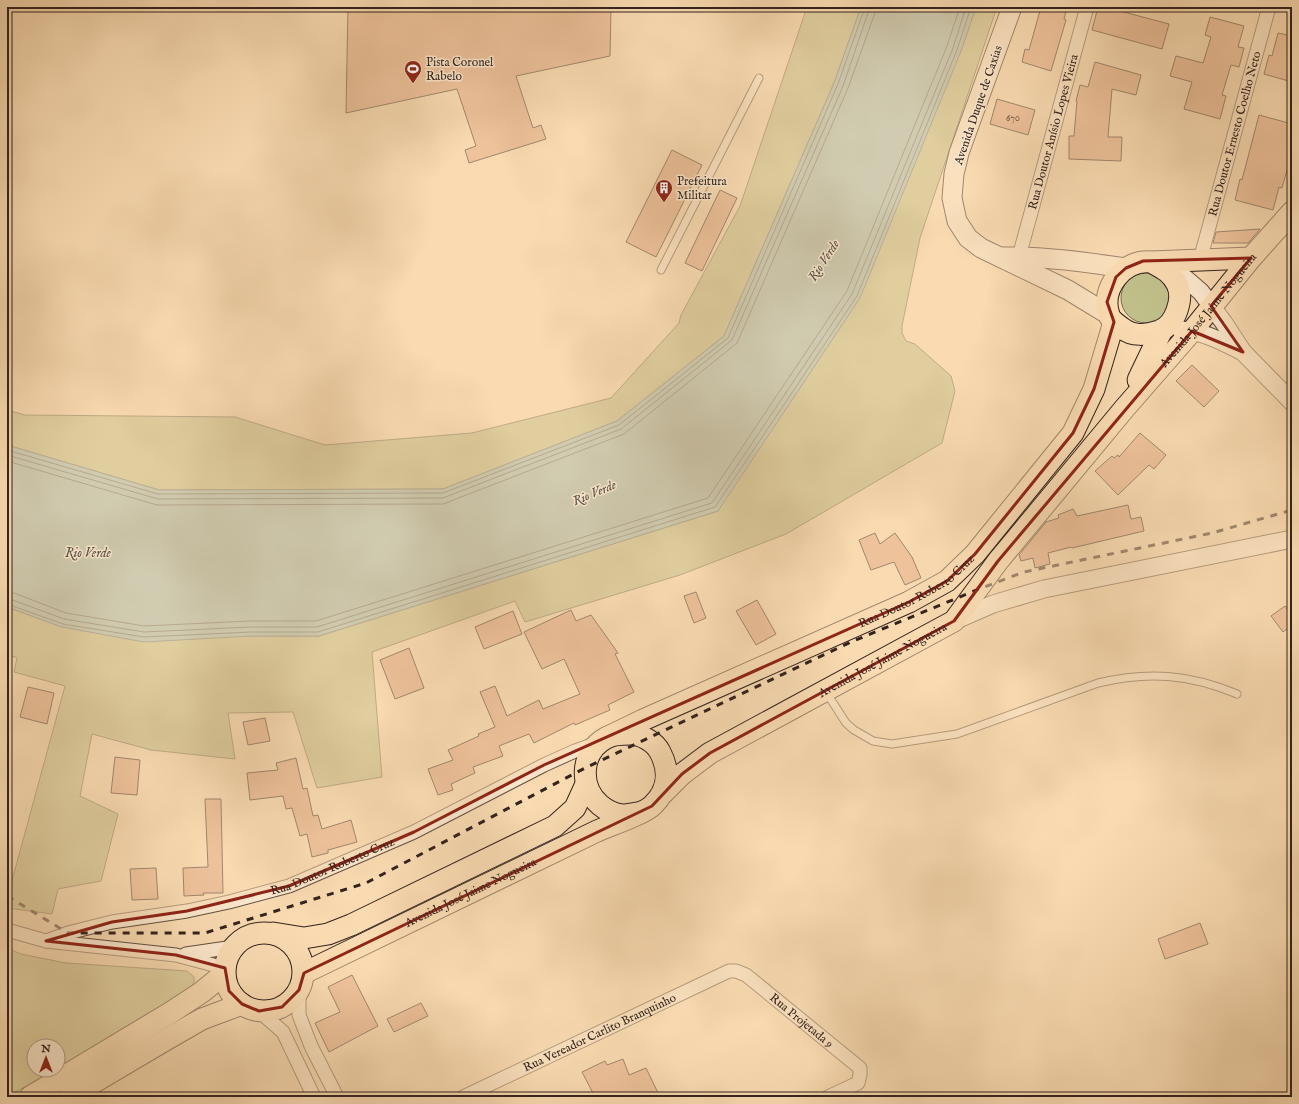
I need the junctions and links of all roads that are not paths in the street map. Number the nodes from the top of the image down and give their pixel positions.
1 (1012, 7) edge
2 (1087, 7) edge
3 (1269, 7) edge
4 (759, 78) dead end
5 (1292, 212) edge
6 (1251, 258) junction
7 (1200, 260) junction
8 (1018, 262) junction
9 (1159, 266) junction
10 (1126, 268) junction
11 (661, 270) dead end
12 (1211, 306) junction
13 (1112, 318) junction
14 (1162, 330) junction
15 (1192, 331) junction
16 (1243, 352) junction
17 (1292, 402) edge
18 (1124, 409) junction
19 (1292, 539) edge
20 (954, 621) junction
21 (825, 692) junction
22 (1237, 694) dead end
23 (604, 740) junction
24 (586, 784) junction
25 (663, 793) junction
26 (637, 813) junction
27 (7, 930) edge
28 (273, 933) junction
29 (46, 941) junction
30 (234, 947) junction
31 (176, 955) junction
32 (225, 971) junction
33 (736, 971) joint
34 (302, 982) junction
35 (250, 1008) junction
36 (30, 1097) edge
37 (69, 1097) edge
38 (314, 1097) edge
39 (337, 1097) edge
40 (463, 1097) edge
41 (828, 1097) edge

1 - 8 main road, Avenida Duque de Caxias
2 - 8 street, Rua Doutor Anísio Lopes Vieira
3 - 7 street, Rua Doutor Ernesto Coelho Neto
4 - 11 lane
5 - 6 main road, Avenida José Jaime Nogueira
6 - 7 main road, Avenida Duque de Caxias
6 - 12 main road, Avenida José Jaime Nogueira
7 - 9 main road, Avenida Duque de Caxias
8 - 10 main road, Avenida Duque de Caxias
8 - 13 main road, Avenida Duque de Caxias
9 - 10 main road, Avenida Duque de Caxias
9 - 12 street
9 - 14 main road
10 - 13 main road, Avenida Duque de Caxias
12 - 15 main road, Avenida José Jaime Nogueira
12 - 16 street
13 - 14 main road, Avenida Duque de Caxias
13 - 23 main road, Rua Doutor Roberto Cruz
14 - 15 street
14 - 18 main road, Avenida José Jaime Nogueira
15 - 16 street
15 - 18 main road, Avenida José Jaime Nogueira
16 - 17 street
18 - 20 main road, Avenida José Jaime Nogueira
19 - 20 street
20 - 21 main road, Avenida José Jaime Nogueira
21 - 22 lane
21 - 25 main road, Avenida José Jaime Nogueira
23 - 24 main road, Avenida José Jaime Nogueira
23 - 25 main road
23 - 29 street, Rua Doutor Roberto Cruz
24 - 26 main road, Avenida José Jaime Nogueira
24 - 28 main road, Avenida José Jaime Nogueira
25 - 26 main road, Avenida José Jaime Nogueira
26 - 34 main road, Avenida José Jaime Nogueira
27 - 29 street
28 - 30 main road
28 - 34 main road
29 - 31 street
30 - 31 street
30 - 32 main road
31 - 32 street
32 - 35 main road
32 - 36 main road
33 - 40 street, Rua Vereador Carlito Branquinho
33 - 41 street, Rua Projetada 9
34 - 35 main road
34 - 39 street
35 - 37 main road
35 - 38 street

